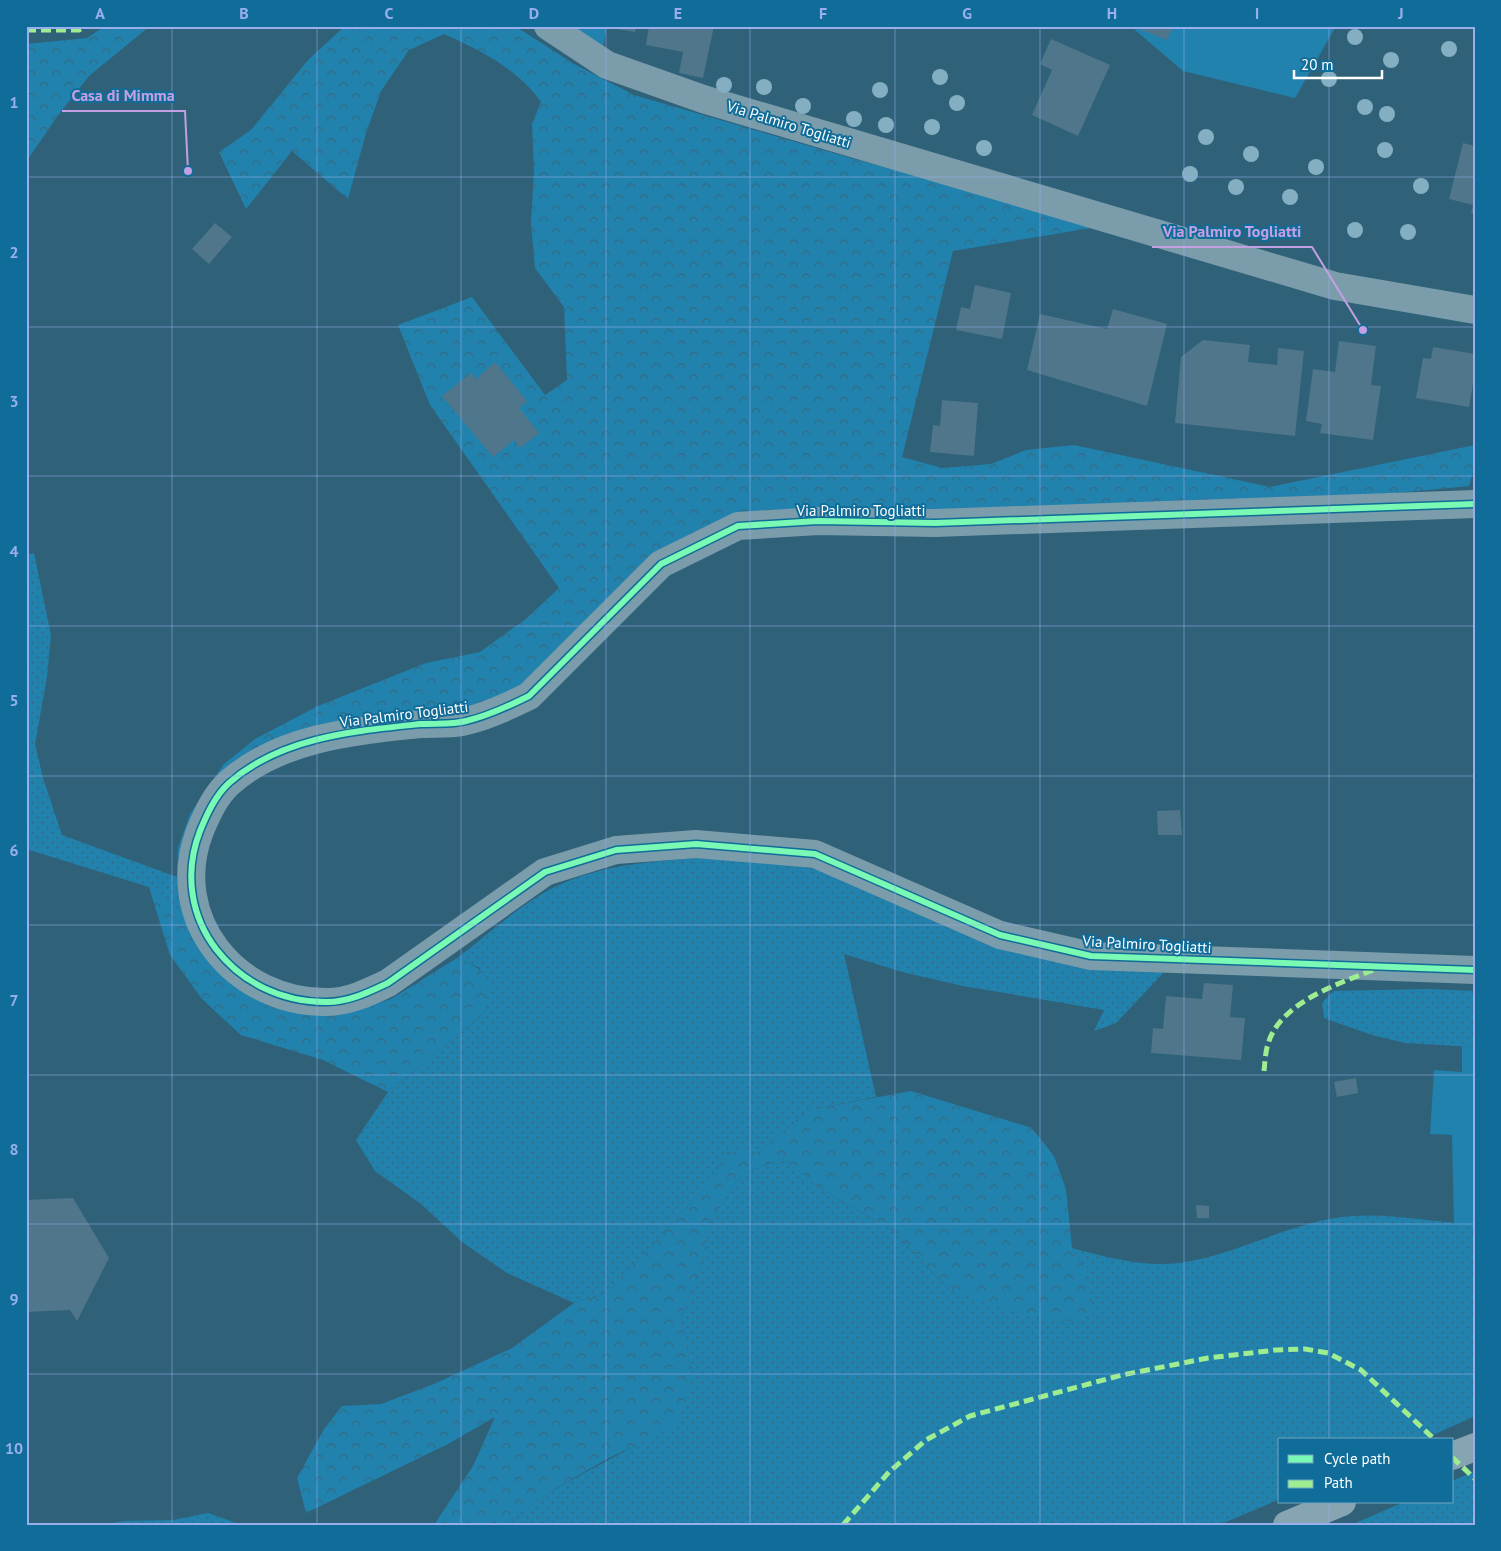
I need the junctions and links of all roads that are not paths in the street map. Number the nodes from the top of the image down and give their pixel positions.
1 (548, 26) edge
2 (1475, 310) edge
3 (1475, 504) edge
4 (1475, 970) edge
5 (1475, 1447) edge
6 (1454, 1455) edge
7 (1337, 1504) edge
8 (1287, 1525) edge

1 - 2 street, Via Palmiro Togliatti
3 - 4 street, Via Palmiro Togliatti
5 - 6 highway
7 - 8 highway

